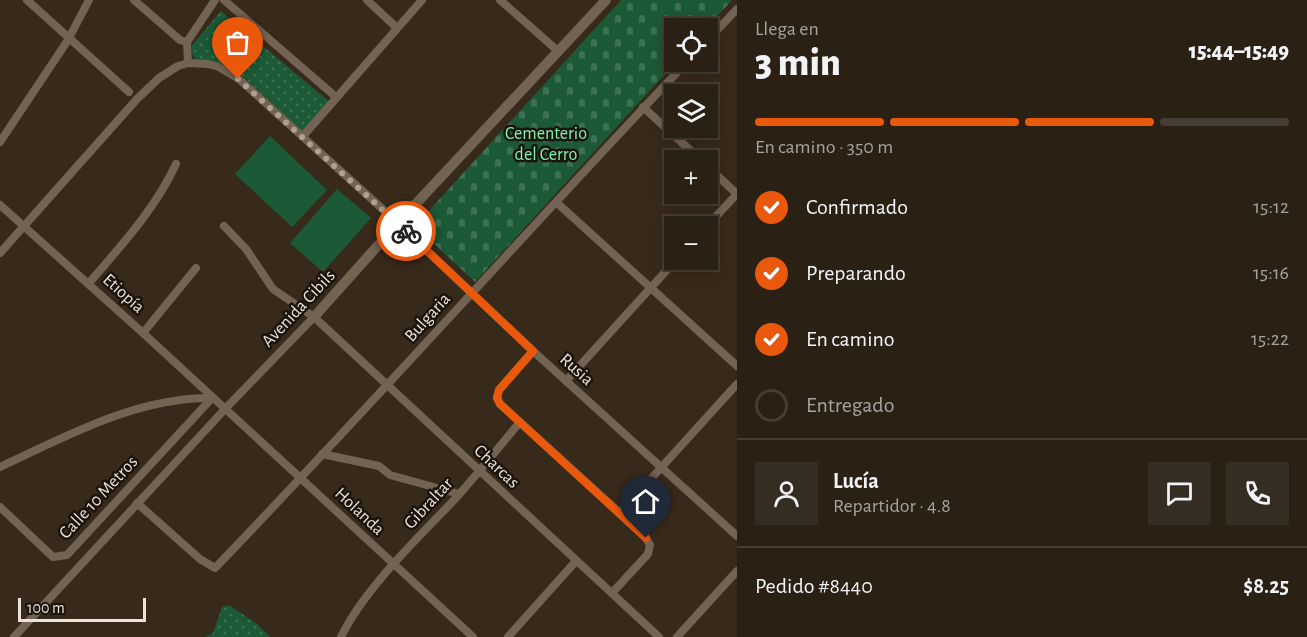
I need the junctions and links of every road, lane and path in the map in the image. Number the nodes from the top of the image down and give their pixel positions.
1 (27, 0) edge
2 (89, 0) edge
3 (134, 0) edge
4 (215, 0) edge
5 (224, 0) edge
6 (367, 0) edge
7 (422, 0) edge
8 (500, 0) edge
9 (602, 2) edge
10 (737, 9) edge
11 (734, 20) edge
12 (397, 28) junction
13 (718, 32) edge
14 (69, 38) junction
15 (187, 42) junction
16 (558, 51) junction
17 (188, 63) junction
18 (677, 72) edge
19 (129, 92) dead end
20 (336, 97) junction
21 (643, 108) junction
22 (303, 136) junction
23 (0, 142) edge
24 (690, 150) edge
25 (176, 164) dead end
26 (718, 176) edge
27 (737, 194) edge
28 (556, 202) junction
29 (0, 205) edge
30 (716, 216) edge
31 (398, 223) junction
32 (24, 225) junction
33 (224, 226) dead end
34 (0, 254) edge
35 (196, 268) dead end
36 (667, 270) edge
37 (89, 283) junction
38 (651, 287) junction
39 (472, 293) junction
40 (314, 317) junction
41 (143, 333) junction
42 (533, 351) junction
43 (737, 366) edge
44 (566, 381) junction
45 (737, 384) edge
46 (387, 387) junction
47 (212, 398) junction
48 (225, 409) junction
49 (520, 422) junction
50 (322, 454) junction
51 (662, 466) junction
52 (0, 467) edge
53 (479, 471) junction
54 (300, 478) junction
55 (459, 494) junction
56 (137, 503) junction
57 (0, 507) edge
58 (620, 513) junction
59 (737, 536) edge
60 (576, 561) junction
61 (394, 565) junction
62 (737, 572) edge
63 (612, 593) junction
64 (14, 637) edge
65 (341, 637) edge
66 (473, 637) edge
67 (508, 637) edge
68 (659, 637) edge
69 (677, 637) edge

1 - 14 street
2 - 14 street
3 - 15 street
4 - 15 street
5 - 20 street
6 - 12 street
7 - 12 street
8 - 16 street
9 - 16 street, Avenida Cibils
10 - 11 street
11 - 13 street
12 - 20 street
14 - 19 street
14 - 23 street
15 - 17 street
16 - 31 street, Avenida Cibils
17 - 22 street, Rusia
17 - 32 street
18 - 21 street, Bulgaria
20 - 22 street
21 - 24 street
21 - 28 street, Bulgaria
22 - 31 street, Rusia
25 - 37 street
26 - 27 street
27 - 30 street
28 - 38 street
28 - 39 street, Bulgaria
29 - 32 street, Etiopía
31 - 39 street, Rusia
31 - 40 street, Avenida Cibils
32 - 34 street
32 - 37 street, Etiopía
33 - 40 street, Charcas
35 - 41 street
36 - 38 street
37 - 41 street, Etiopía
38 - 43 street
38 - 44 street
39 - 42 street, Rusia
39 - 46 street, Bulgaria
40 - 46 street, Charcas
40 - 48 street, Avenida Cibils
41 - 47 street, Etiopía
42 - 44 street, Rusia
42 - 49 street
44 - 51 street, Rusia
45 - 51 street
46 - 50 street, Bulgaria
46 - 53 street, Charcas
47 - 48 street, Etiopía
47 - 52 street
47 - 57 street, Calle 10 Metros
48 - 54 street, Holanda
48 - 56 street, Avenida Cibils
49 - 53 street, Gibraltar
49 - 58 street
50 - 54 street, Bulgaria
50 - 55 street
51 - 58 street
51 - 59 street, Rusia
53 - 55 street, Gibraltar
53 - 60 street, Charcas
54 - 56 street, Bulgaria
54 - 61 street, Holanda
55 - 61 street, Gibraltar
56 - 64 street, Avenida Cibils
58 - 63 street
60 - 63 street, Charcas
60 - 67 street
61 - 65 street, Gibraltar
61 - 66 street, Holanda
62 - 69 street
63 - 68 street, Charcas

